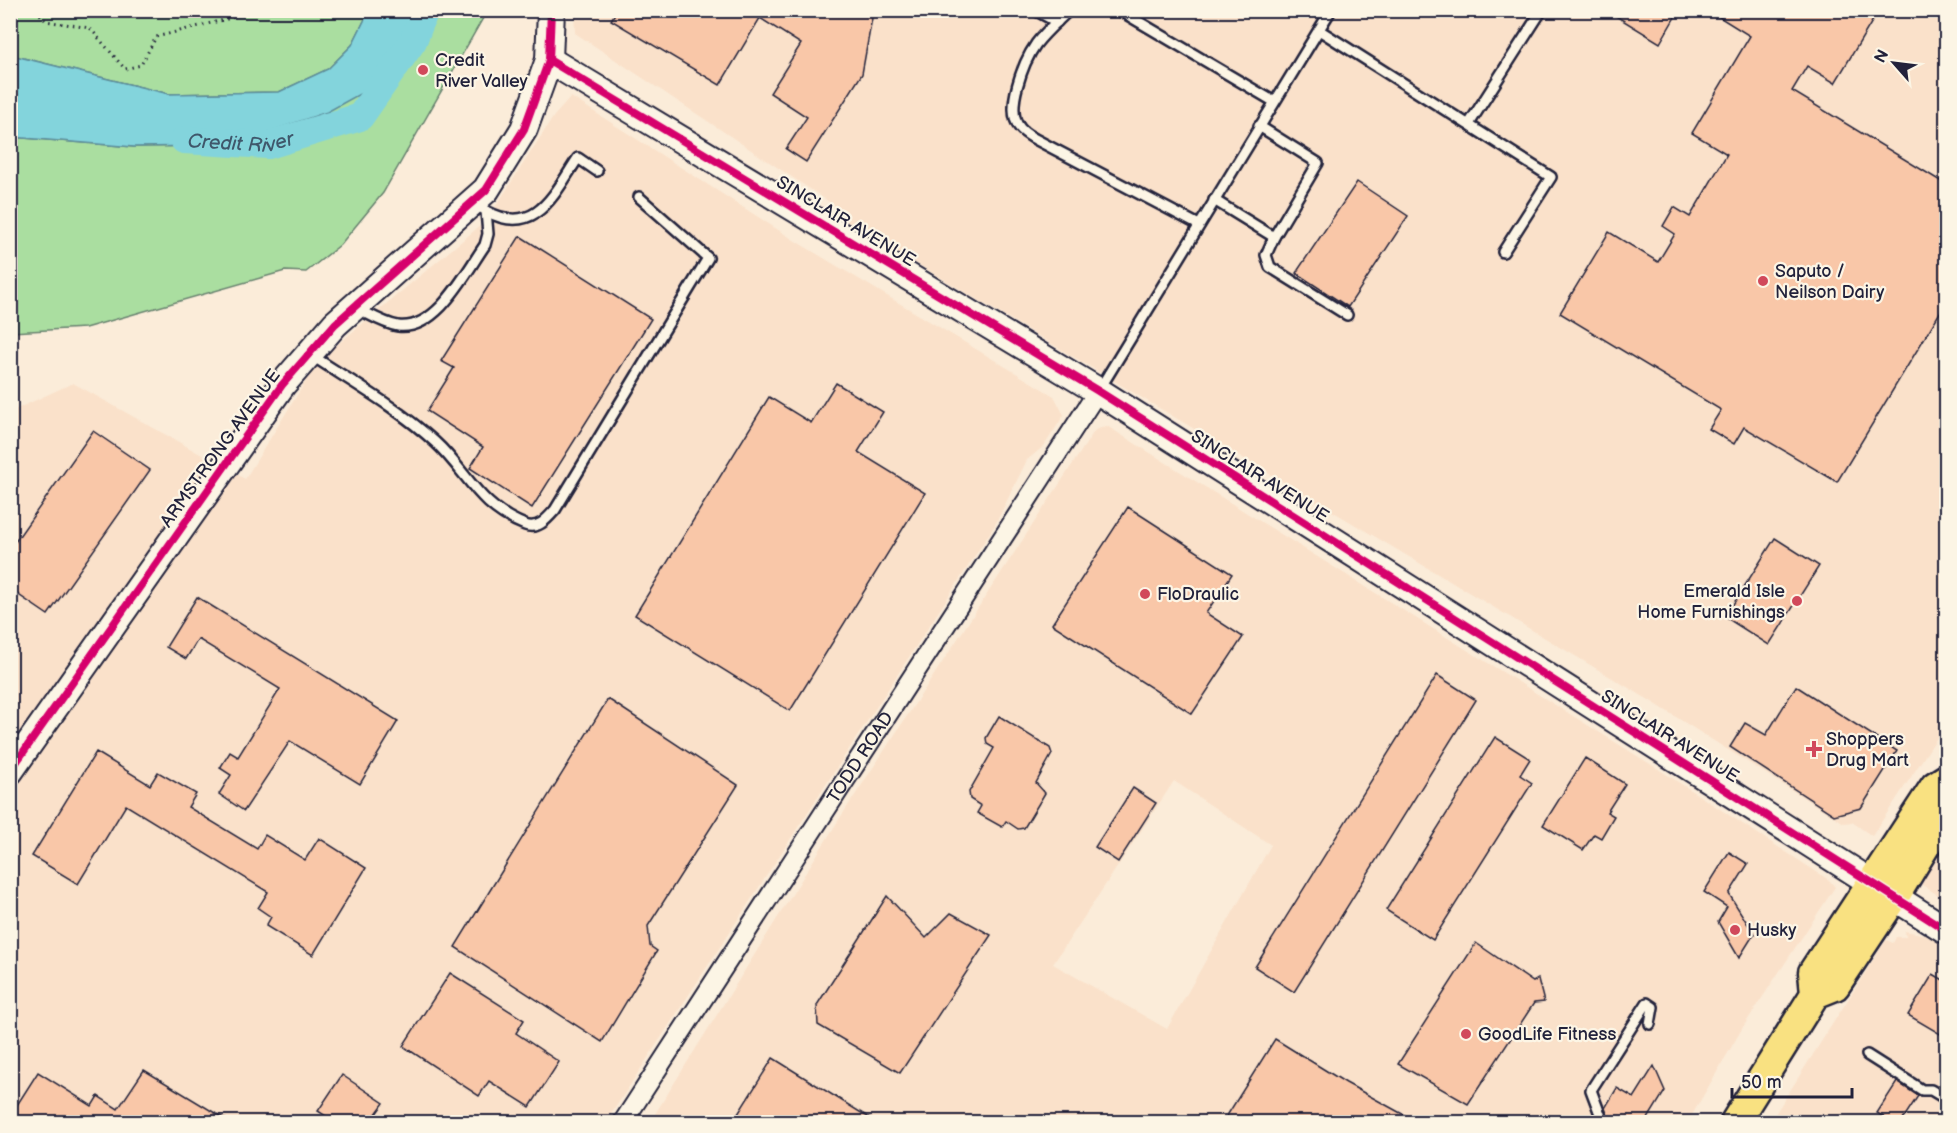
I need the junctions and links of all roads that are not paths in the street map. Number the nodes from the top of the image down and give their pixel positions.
1 (551, 10) edge
2 (1035, 10) edge
3 (1069, 10) edge
4 (1331, 10) edge
5 (1542, 10) edge
6 (1125, 12) edge
7 (1057, 22) junction
8 (1319, 30) junction
9 (549, 60) junction
10 (1273, 101) junction
11 (1469, 124) junction
12 (1258, 126) junction
13 (597, 171) dead end
14 (639, 197) dead end
15 (1214, 200) junction
16 (480, 206) junction
17 (1199, 225) junction
18 (1274, 237) junction
19 (1503, 252) dead end
20 (354, 307) junction
21 (1347, 315) dead end
22 (309, 353) junction
23 (1098, 391) junction
24 (10, 771) edge
25 (1947, 779) edge
26 (1947, 812) edge
27 (1883, 889) junction
28 (1947, 930) edge
29 (1650, 1024) dead end
30 (1867, 1055) dead end
31 (1947, 1100) edge
32 (623, 1122) edge
33 (1603, 1122) edge
34 (1735, 1122) edge

1 - 9 street, ARMSTRONG AVENUE
2 - 7 lane
3 - 7 lane
4 - 8 lane
5 - 11 lane
6 - 10 lane
7 - 17 lane
8 - 10 lane
8 - 11 lane
9 - 16 street, ARMSTRONG AVENUE
9 - 23 street, SINCLAIR AVENUE
10 - 12 lane
11 - 19 lane
12 - 15 lane
12 - 18 lane
13 - 16 lane
14 - 22 lane
15 - 17 lane
15 - 18 lane
16 - 20 street, ARMSTRONG AVENUE
16 - 20 lane
17 - 23 lane
18 - 21 lane
20 - 22 street, ARMSTRONG AVENUE
22 - 24 street, ARMSTRONG AVENUE
23 - 27 street, SINCLAIR AVENUE
23 - 32 street, TODD ROAD
25 - 27 main road
26 - 27 main road
27 - 28 street, SINCLAIR AVENUE
27 - 34 main road
29 - 33 lane
30 - 31 lane

